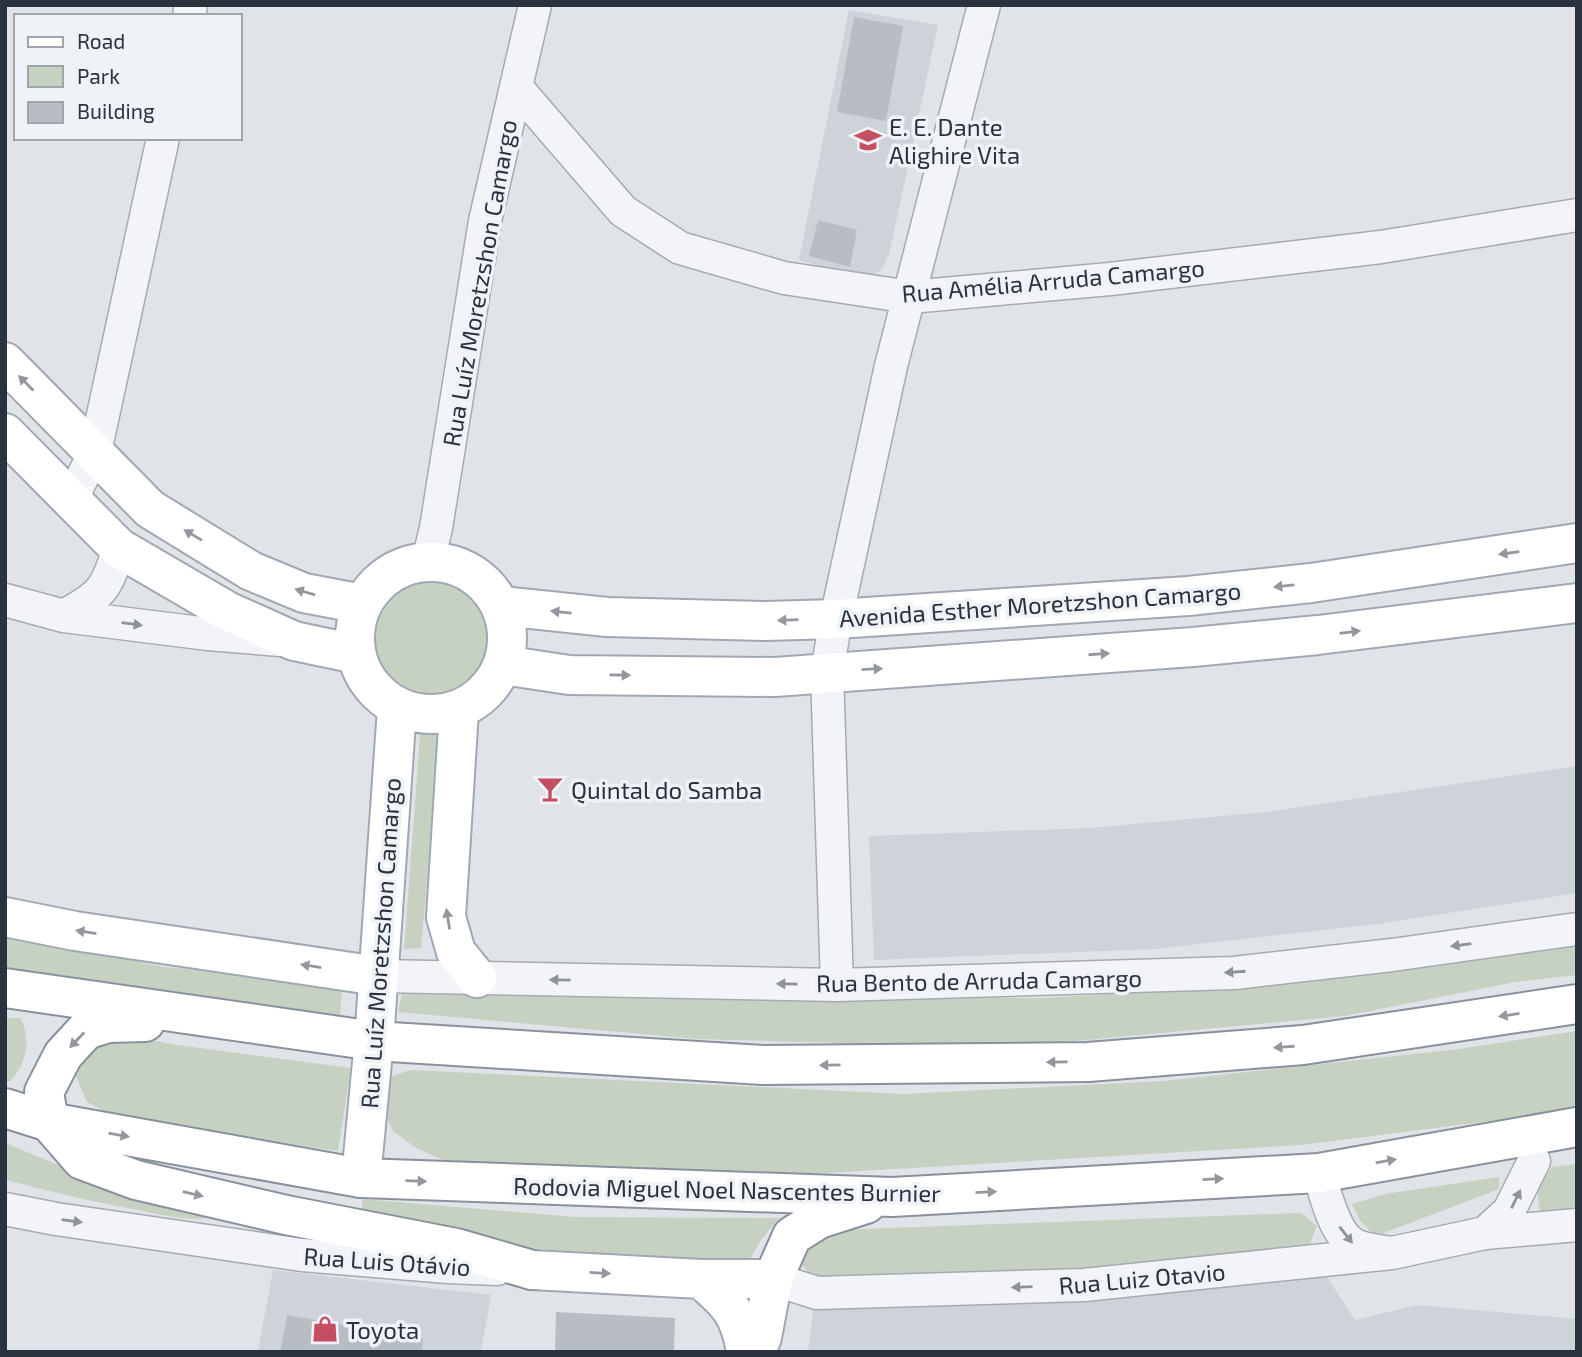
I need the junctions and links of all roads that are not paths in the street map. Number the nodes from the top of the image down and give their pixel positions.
1 (535, 5) edge
2 (984, 5) edge
3 (516, 87) junction
4 (163, 140) edge
5 (1577, 215) edge
6 (911, 296) junction
7 (5, 362) edge
8 (5, 433) edge
9 (95, 452) junction
10 (71, 500) junction
11 (1577, 543) edge
12 (119, 548) junction
13 (428, 561) junction
14 (5, 600) edge
15 (1577, 603) edge
16 (362, 604) junction
17 (501, 606) junction
18 (64, 616) junction
19 (836, 619) junction
20 (294, 641) junction
21 (356, 654) junction
22 (503, 664) junction
23 (827, 671) junction
24 (397, 708) junction
25 (459, 710) junction
26 (5, 917) edge
27 (1577, 929) edge
28 (378, 976) junction
29 (477, 978) junction
30 (837, 985) junction
31 (5, 988) edge
32 (1577, 1004) edge
33 (262, 1025) junction
34 (374, 1041) junction
35 (5, 1108) edge
36 (49, 1122) junction
37 (1577, 1127) edge
38 (1522, 1151) junction
39 (1577, 1153) edge
40 (1319, 1173) junction
41 (361, 1178) junction
42 (892, 1197) junction
43 (5, 1209) edge
44 (1577, 1225) edge
45 (1485, 1233) junction
46 (1392, 1253) junction
47 (532, 1270) junction
48 (701, 1279) junction
49 (773, 1279) junction
50 (746, 1352) edge
51 (756, 1352) edge

1 - 3 street, Rua Luíz Moretzshon Camargo
2 - 6 street
3 - 6 street, Rua Amélia Arruda Camargo
3 - 13 street, Rua Luíz Moretzshon Camargo
4 - 9 street
5 - 6 street, Rua Amélia Arruda Camargo
6 - 19 street
9 -> 7 main road
8 - 10 main road
9 - 10 street
16 -> 9 main road
10 - 12 main road
11 -> 19 main road, Avenida Esther Moretzshon Camargo
12 - 18 street
12 - 20 main road
13 - 16 main road
13 - 17 main road
14 - 18 street
23 -> 15 main road
16 - 21 main road
19 -> 17 main road, Avenida Esther Moretzshon Camargo
17 - 22 main road
18 -> 20 street
19 - 23 street
20 - 21 main road
21 - 24 main road
22 -> 23 main road
22 - 25 main road
23 - 30 street
24 - 25 main road
24 - 28 main road, Rua Luíz Moretzshon Camargo
29 -> 25 main road
28 -> 26 main road
27 -> 30 street, Rua Bento de Arruda Camargo
28 - 29 street, Rua Bento de Arruda Camargo
28 - 34 main road, Rua Luíz Moretzshon Camargo
30 -> 29 street, Rua Bento de Arruda Camargo
31 - 33 main road
32 -> 34 main road
33 - 34 main road
33 -> 36 main road
34 - 41 main road, Rua Luíz Moretzshon Camargo
35 - 36 main road, Rodovia Miguel Noel Nascentes Burnier
36 -> 41 main road, Rodovia Miguel Noel Nascentes Burnier
36 -> 47 main road
37 - 38 main road, Rodovia Miguel Noel Nascentes Burnier
38 - 39 main road
40 -> 38 main road, Rodovia Miguel Noel Nascentes Burnier
45 -> 38 street
42 -> 40 main road, Rodovia Miguel Noel Nascentes Burnier
40 -> 46 street
41 -> 42 main road, Rodovia Miguel Noel Nascentes Burnier
42 - 49 main road
43 -> 47 street, Rua Luis Otávio
44 - 45 street, Rua Luiz Otavio
45 - 46 street, Rua Luiz Otavio
46 -> 49 street, Rua Luiz Otavio
47 -> 48 main road, Rua Luis Otávio
48 - 49 main road, Rua Luis Otávio
48 - 50 main road
49 - 51 main road

